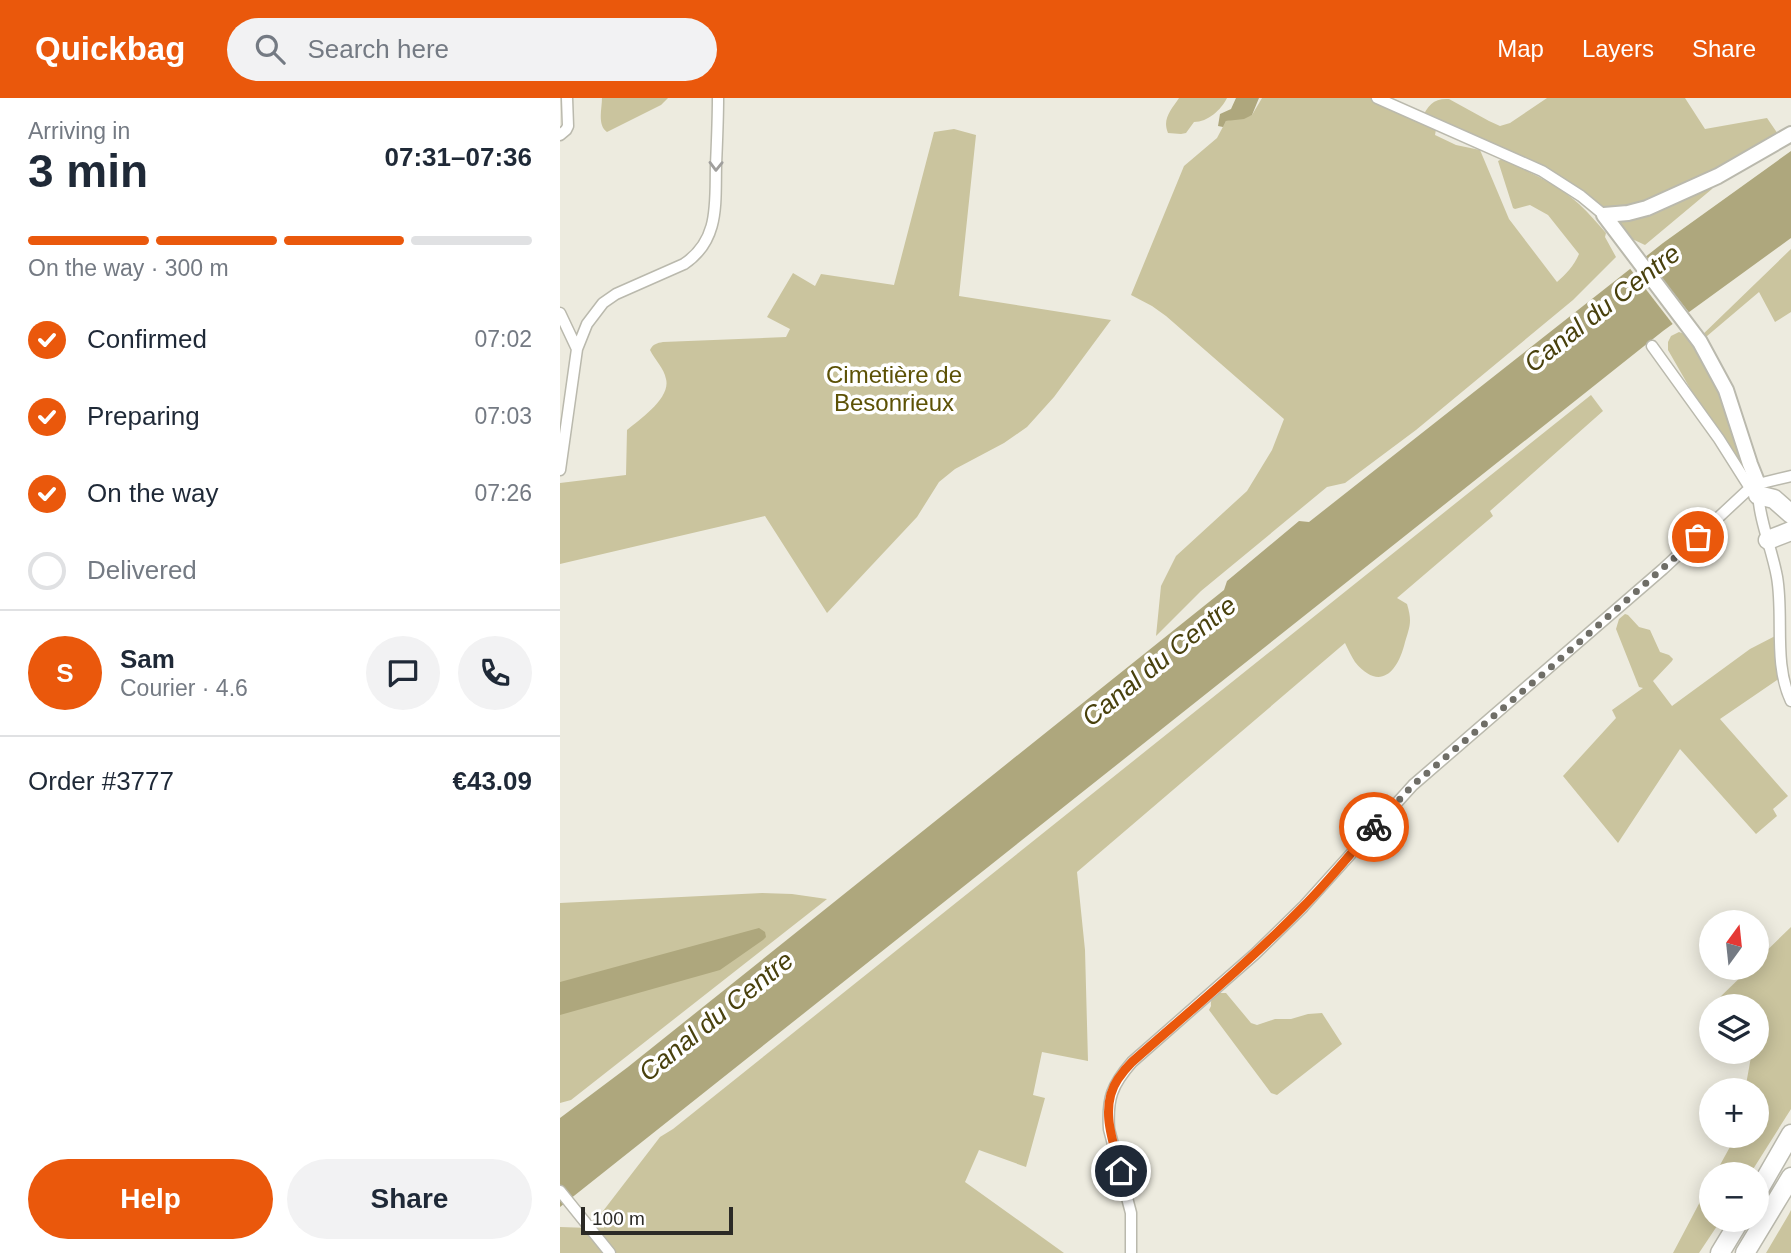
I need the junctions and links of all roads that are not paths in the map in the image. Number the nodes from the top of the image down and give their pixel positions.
1 (567, 98) edge
2 (718, 98) edge
3 (1377, 98) edge
4 (1791, 134) edge
5 (560, 135) edge
6 (1604, 215) junction
7 (560, 313) edge
8 (1652, 346) dead end
9 (577, 349) junction
10 (560, 470) edge
11 (1791, 476) edge
12 (1755, 489) junction
13 (1791, 500) edge
14 (1791, 514) edge
15 (1791, 531) edge
16 (1768, 540) junction
17 (1791, 701) edge
18 (1791, 1133) edge
19 (1769, 1172) edge
20 (1791, 1177) edge
21 (560, 1191) edge
22 (1733, 1232) edge
23 (610, 1253) edge
24 (1131, 1253) edge
25 (1720, 1253) edge
26 (1745, 1253) edge

1 - 5 street
2 -> 9 street
3 - 6 street
4 - 6 street
6 - 12 street
7 - 9 street
8 - 12 street
9 - 10 street
11 - 12 street
12 - 13 highway
12 - 14 highway
12 - 16 street
12 - 24 street
15 - 16 highway
16 - 17 street
18 - 19 highway
20 - 26 highway
21 - 23 street
22 - 25 highway

